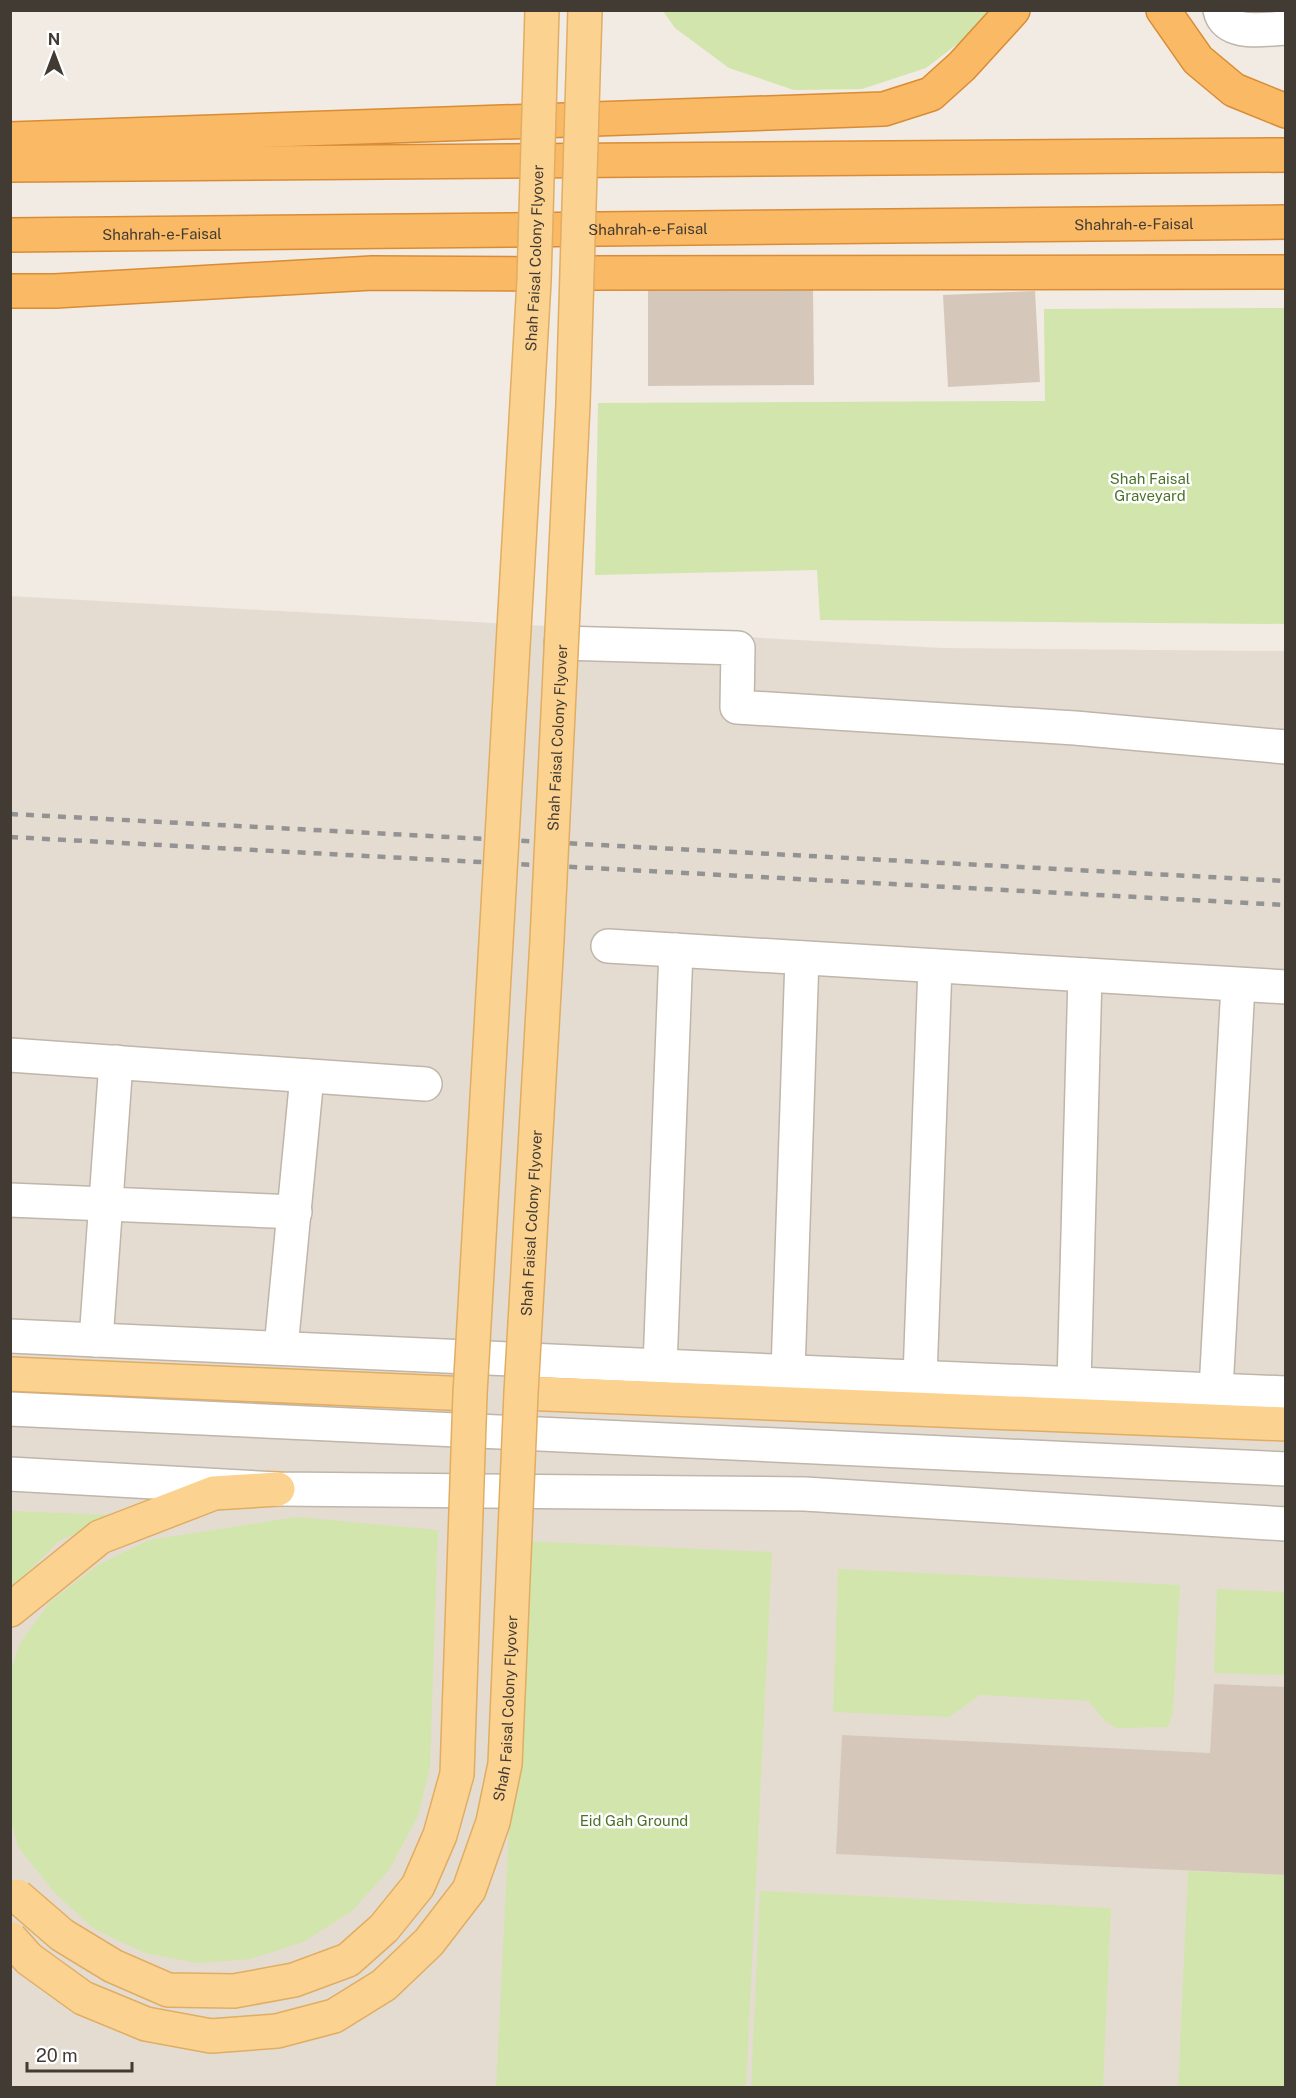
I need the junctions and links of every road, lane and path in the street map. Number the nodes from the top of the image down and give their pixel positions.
1 (542, 10) edge
2 (585, 10) edge
3 (1013, 10) edge
4 (1164, 10) edge
5 (1220, 10) edge
6 (1286, 28) edge
7 (1286, 111) edge
8 (10, 139) edge
9 (1286, 155) edge
10 (10, 165) edge
11 (1286, 222) edge
12 (10, 235) edge
13 (1286, 272) edge
14 (577, 273) junction
15 (534, 274) junction
16 (10, 291) edge
17 (561, 644) junction
18 (1286, 747) edge
19 (608, 946) dead end
20 (676, 950) junction
21 (802, 958) junction
22 (934, 966) junction
23 (1085, 975) junction
24 (1238, 985) junction
25 (1286, 987) edge
26 (10, 1055) edge
27 (116, 1062) junction
28 (307, 1076) junction
29 (425, 1084) dead end
30 (10, 1200) edge
31 (105, 1204) junction
32 (295, 1212) junction
33 (10, 1336) edge
34 (96, 1340) junction
35 (281, 1348) junction
36 (660, 1366) junction
37 (788, 1372) junction
38 (10, 1374) edge
39 (920, 1377) junction
40 (1074, 1383) junction
41 (1216, 1390) junction
42 (521, 1393) junction
43 (1286, 1393) edge
44 (470, 1394) junction
45 (10, 1409) edge
46 (1286, 1424) edge
47 (1286, 1469) edge
48 (10, 1474) edge
49 (278, 1489) junction
50 (1286, 1524) edge
51 (10, 1610) edge
52 (10, 1882) edge
53 (10, 1938) edge

1 - 15 main road, Shah Faisal Colony Flyover, bridge
2 - 14 main road, Shah Faisal Colony Flyover, bridge
3 - 8 highway
4 - 7 highway
5 - 6 street
9 - 10 highway
11 - 12 highway, Shahrah-e-Faisal
13 - 14 highway
14 - 17 main road, Shah Faisal Colony Flyover, bridge
15 - 16 highway
15 - 44 main road, Shah Faisal Colony Flyover, bridge
17 - 18 street
17 - 42 main road, Shah Faisal Colony Flyover, bridge
19 - 20 street
20 - 21 street
20 - 36 street
21 - 22 street
21 - 37 street
22 - 23 street
22 - 39 street
23 - 24 street
23 - 40 street
24 - 25 street
24 - 41 street
26 - 27 street
27 - 28 street
27 - 31 street
28 - 29 street
28 - 32 street
30 - 31 street
31 - 32 street
31 - 34 street
32 - 35 street
33 - 34 street
34 - 35 street
35 - 36 street
36 - 37 street
37 - 39 street
38 - 44 main road
39 - 40 street
40 - 41 street
41 - 43 street
42 - 46 main road
42 - 53 main road, Shah Faisal Colony Flyover, bridge
44 - 52 main road, Shah Faisal Colony Flyover, bridge
45 - 47 street
48 - 49 street
49 - 50 street
49 - 51 main road

